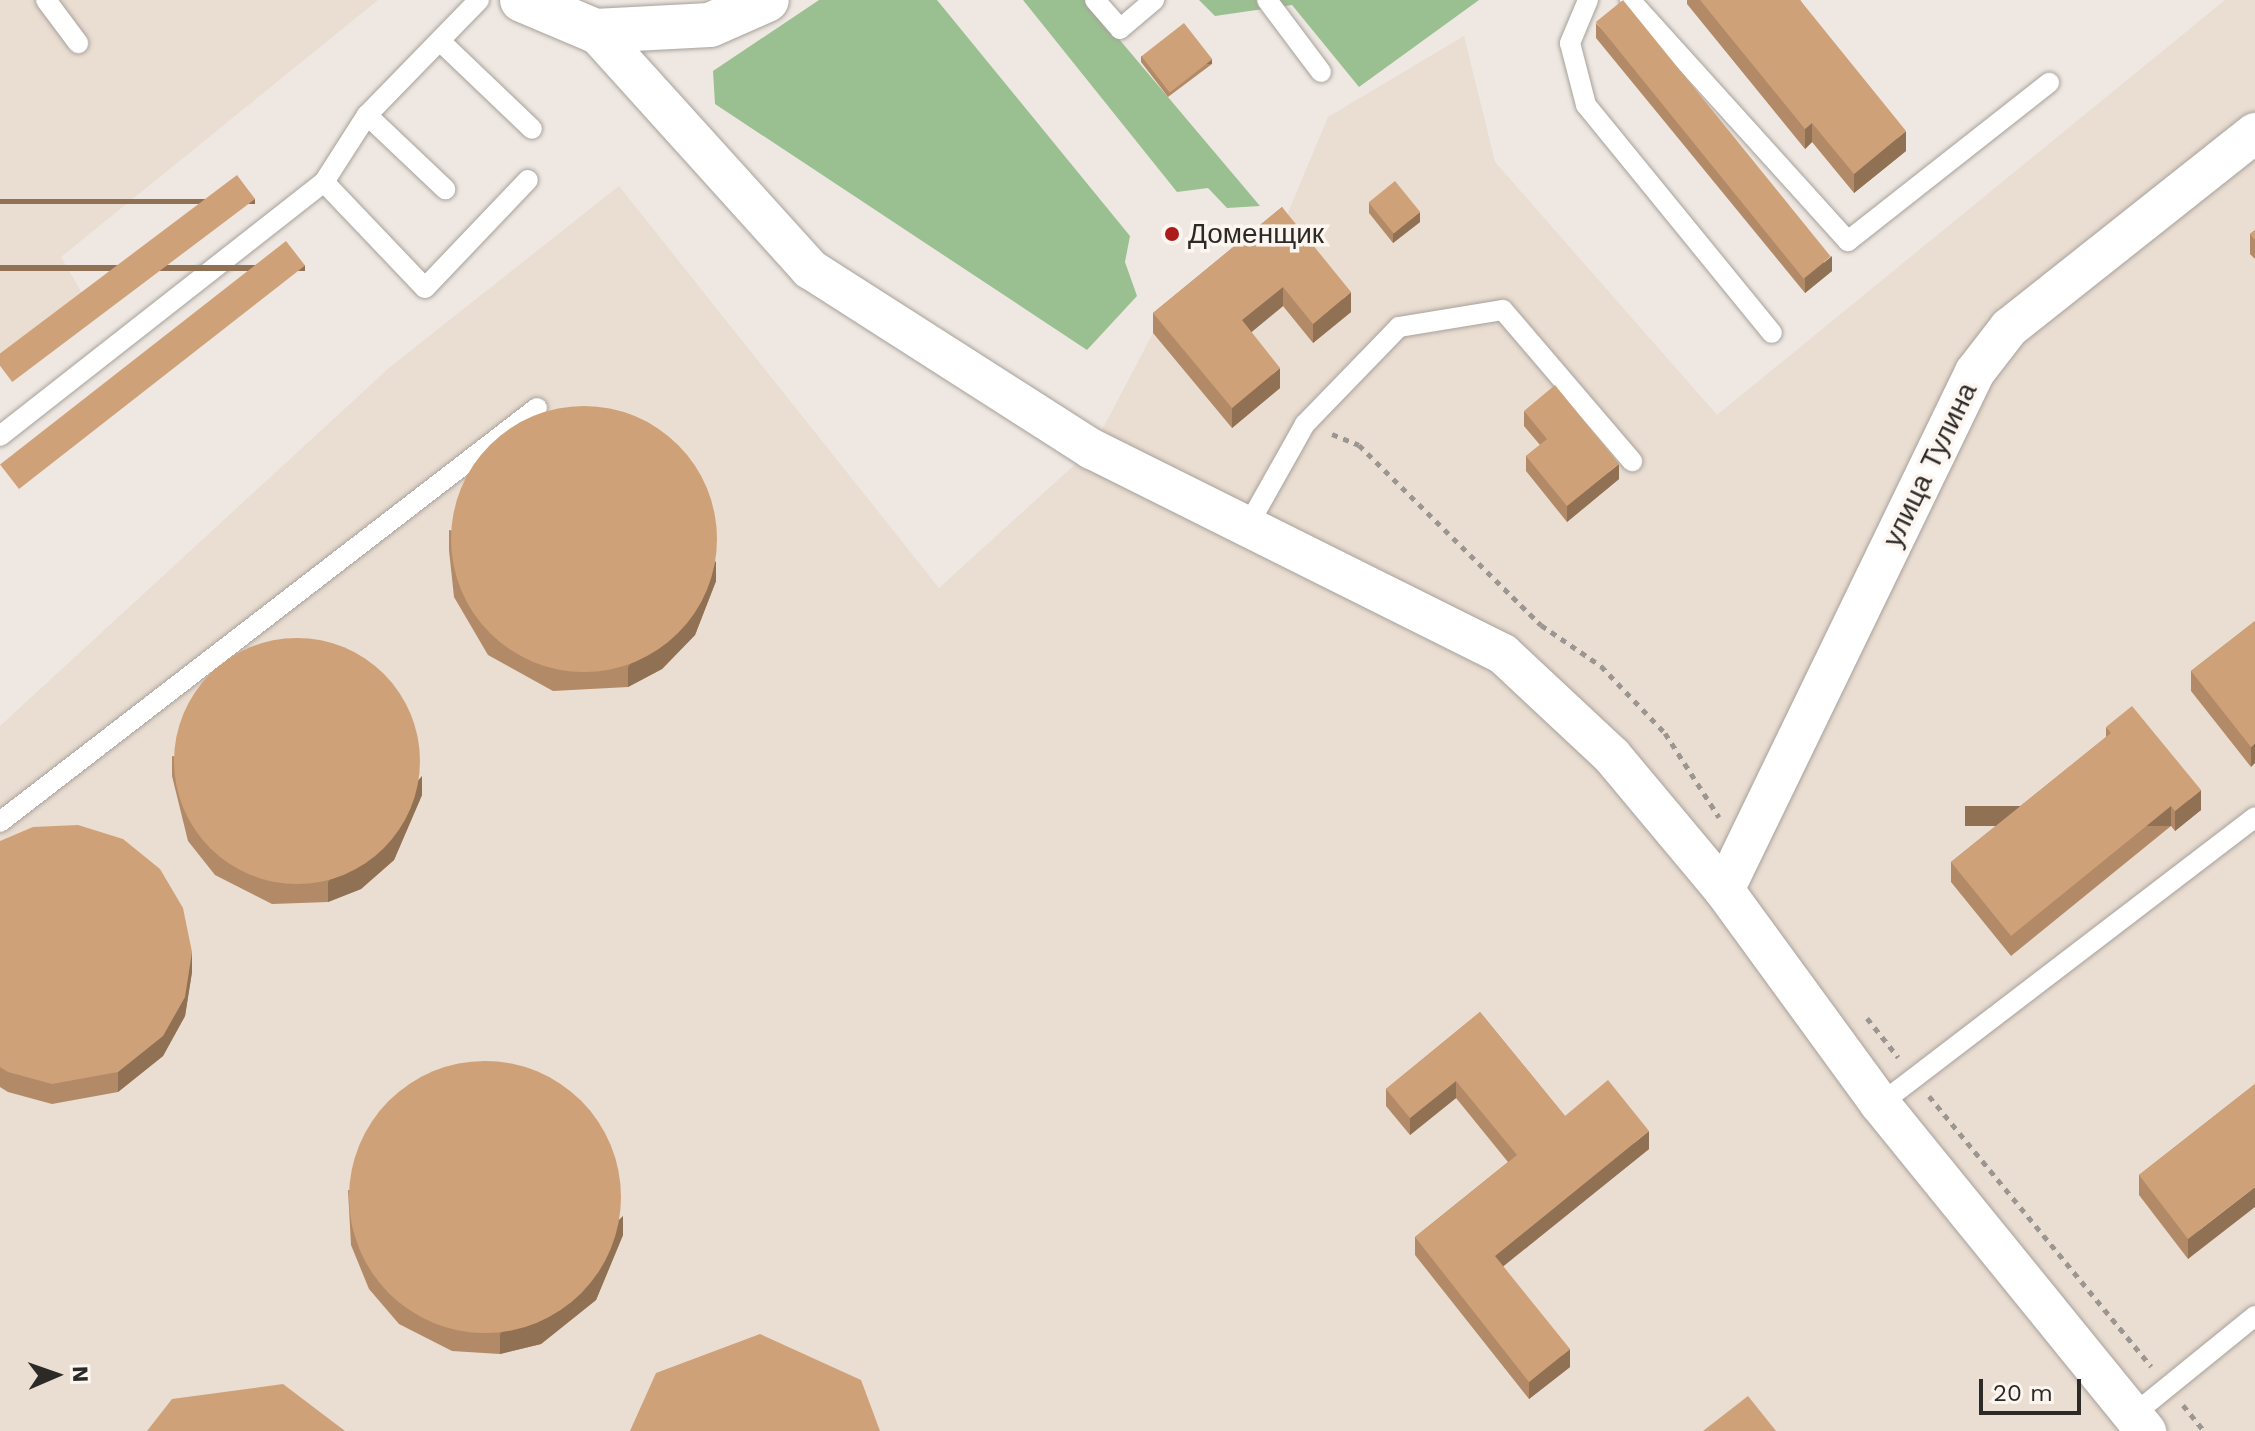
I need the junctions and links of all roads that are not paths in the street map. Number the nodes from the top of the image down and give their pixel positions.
1 (46, 0) edge
2 (479, 0) edge
3 (522, 0) edge
4 (767, 0) edge
5 (1095, 0) edge
6 (1154, 0) edge
7 (1267, 0) edge
8 (1588, 0) edge
9 (1630, 0) edge
10 (595, 31) junction
11 (440, 41) junction
12 (78, 43) dead end
13 (1321, 72) dead end
14 (2049, 83) dead end
15 (367, 115) junction
16 (532, 129) dead end
17 (2255, 133) edge
18 (528, 180) dead end
19 (324, 182) junction
20 (445, 189) dead end
21 (1772, 333) dead end
22 (537, 408) dead end
23 (0, 436) edge
24 (1632, 461) dead end
25 (1250, 522) junction
26 (2255, 817) edge
27 (0, 822) edge
28 (1724, 890) junction
29 (1880, 1104) junction
30 (2255, 1316) edge
31 (2139, 1423) edge

1 - 12 lane
2 - 11 lane
3 - 10 main road
4 - 10 main road
5 - 6 lane
7 - 13 lane
8 - 21 lane
9 - 14 lane
10 - 25 street
11 - 15 lane
11 - 16 lane
15 - 19 lane
15 - 20 lane
17 - 28 street, улица Тулина
18 - 19 lane
19 - 23 lane
22 - 27 lane
24 - 25 lane
25 - 28 street
26 - 29 lane
28 - 29 street
29 - 31 street
30 - 31 lane

